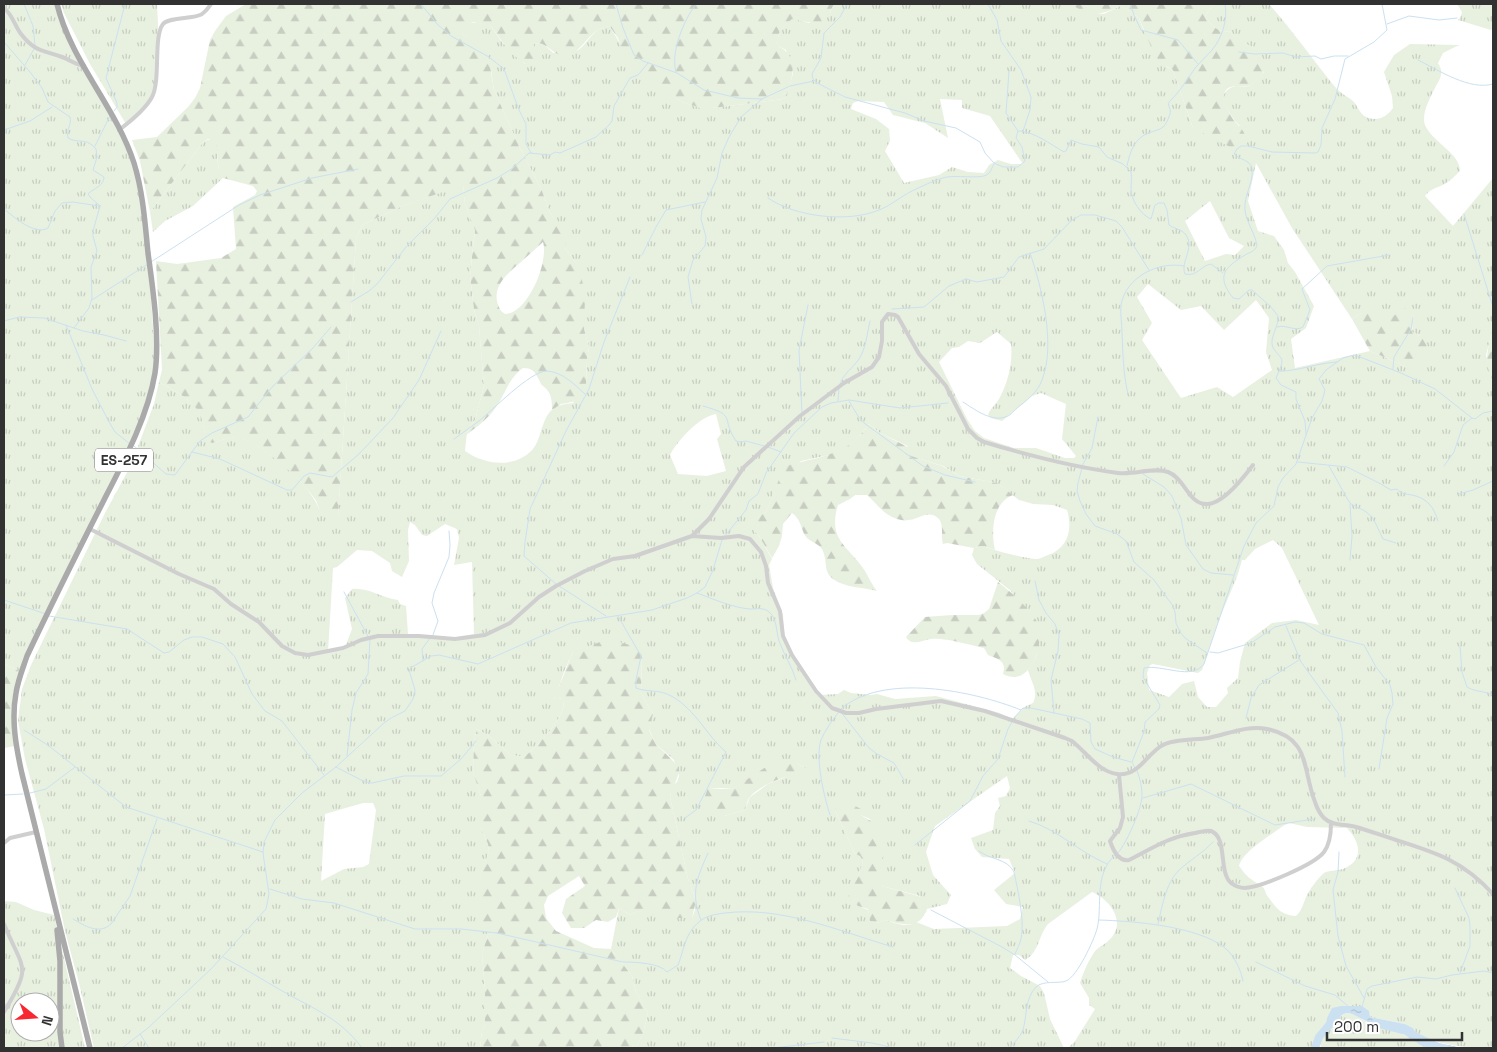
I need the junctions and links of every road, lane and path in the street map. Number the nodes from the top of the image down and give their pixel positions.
1 (57, 4) edge
2 (211, 4) edge
3 (4, 8) edge
4 (84, 66) junction
5 (120, 130) junction
6 (1253, 465) dead end
7 (90, 528) junction
8 (692, 536) junction
9 (1119, 775) junction
10 (1331, 823) junction
11 (36, 832) junction
12 (4, 843) edge
13 (1493, 894) edge
14 (55, 913) junction
15 (4, 924) edge
16 (4, 1012) edge
17 (62, 1048) edge
18 (90, 1048) edge

1 - 4 main road, ES-257
2 - 5 street
3 - 4 street
4 - 5 main road, ES-257
5 - 7 main road, ES-257
6 - 8 street
7 - 8 street
7 - 11 main road, ES-257
8 - 9 street
9 - 10 street
9 - 10 street
10 - 13 street
11 - 12 street
11 - 14 main road, ES-257
14 - 17 main road, ES-257
14 - 18 main road, ES-257
15 - 16 street

